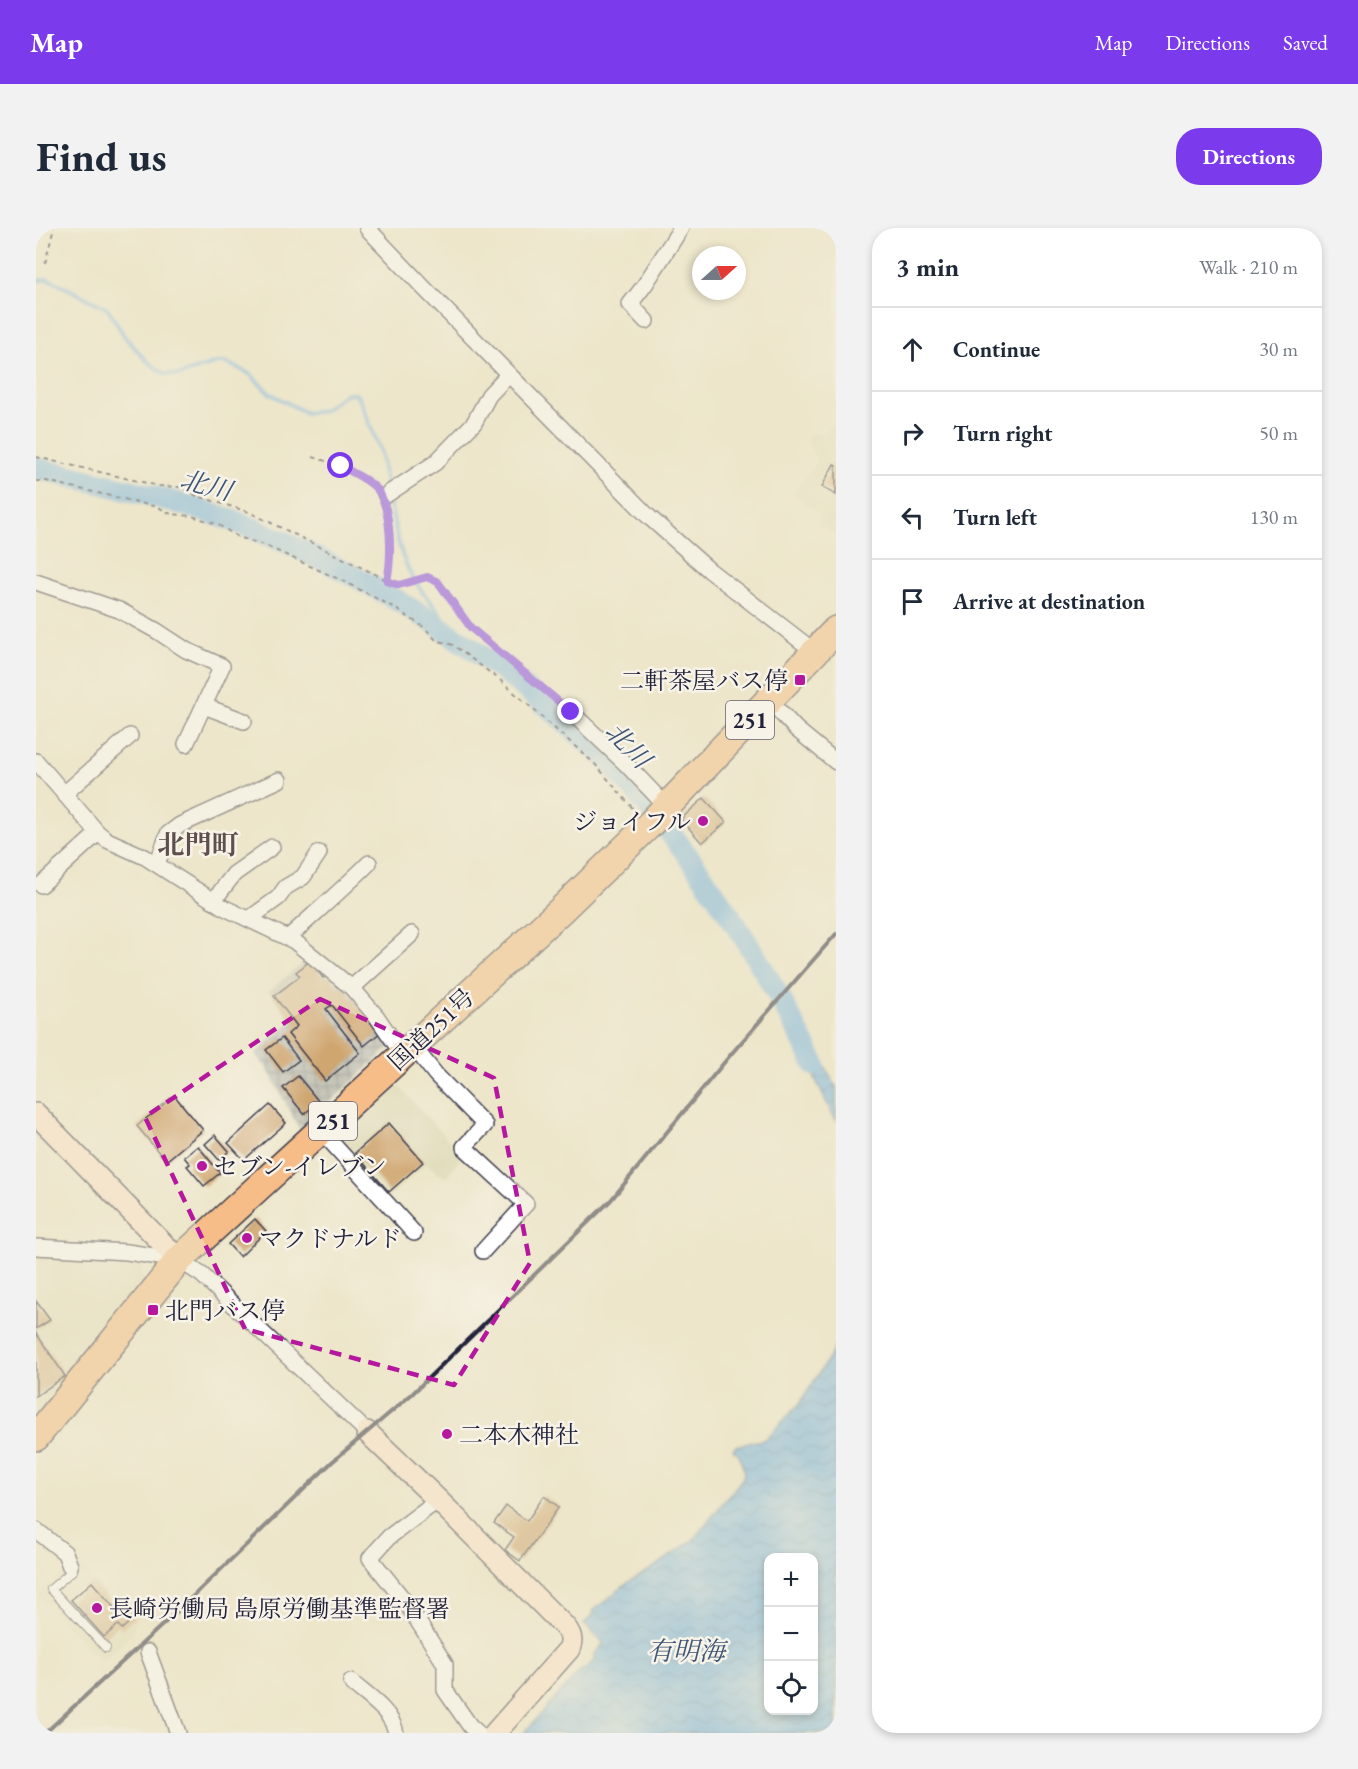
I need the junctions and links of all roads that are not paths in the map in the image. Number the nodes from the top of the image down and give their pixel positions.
1 (681, 228) edge
2 (374, 230) edge
3 (646, 321) dead end
4 (508, 375) junction
5 (384, 495) road end
6 (36, 582) edge
7 (836, 630) edge
8 (815, 652) junction
9 (769, 700) junction
10 (204, 706) junction
11 (571, 712) road end
12 (244, 721) dead end
13 (130, 736) dead end
14 (186, 744) dead end
15 (36, 761) edge
16 (836, 762) edge
17 (279, 780) dead end
18 (64, 794) junction
19 (657, 817) junction
20 (98, 833) junction
21 (272, 848) dead end
22 (319, 853) dead end
23 (369, 863) dead end
24 (157, 864) junction
25 (40, 885) dead end
26 (214, 900) junction
27 (249, 919) junction
28 (288, 938) junction
29 (408, 1050) junction
30 (36, 1114) edge
31 (321, 1131) junction
32 (414, 1233) dead end
33 (36, 1247) edge
34 (483, 1251) dead end
35 (179, 1260) junction
36 (367, 1432) joint
37 (37, 1433) edge
38 (438, 1500) junction
39 (36, 1530) edge
40 (70, 1566) joint
41 (106, 1648) dead end
42 (147, 1652) dead end
43 (351, 1682) dead end
44 (178, 1733) edge
45 (396, 1733) edge
46 (478, 1733) edge
47 (495, 1733) edge

1 - 3 street
2 - 4 street
4 - 5 street
4 - 8 street
6 - 10 street
7 - 8 highway, 国道251号 / 251
8 - 9 highway, 国道251号 / 251
9 - 16 street
9 - 19 highway, 国道251号 / 251
10 - 12 street
10 - 14 street
11 - 19 street
13 - 18 street
15 - 18 street
17 - 24 street
18 - 20 street
19 - 29 highway, 国道251号 / 251
20 - 24 street
20 - 25 street
21 - 26 street
22 - 27 street
23 - 28 street
24 - 26 street
26 - 27 street
27 - 28 street
28 - 29 street
29 - 31 highway, 国道251号 / 251
29 - 34 street
30 - 35 street
31 - 32 street
31 - 35 highway, 国道251号 / 251
33 - 35 street
35 - 36 street
35 - 37 highway, 国道251号 / 251
36 - 38 street
38 - 46 street
38 - 47 street
39 - 40 street
40 - 41 lane
42 - 44 street
43 - 45 street

